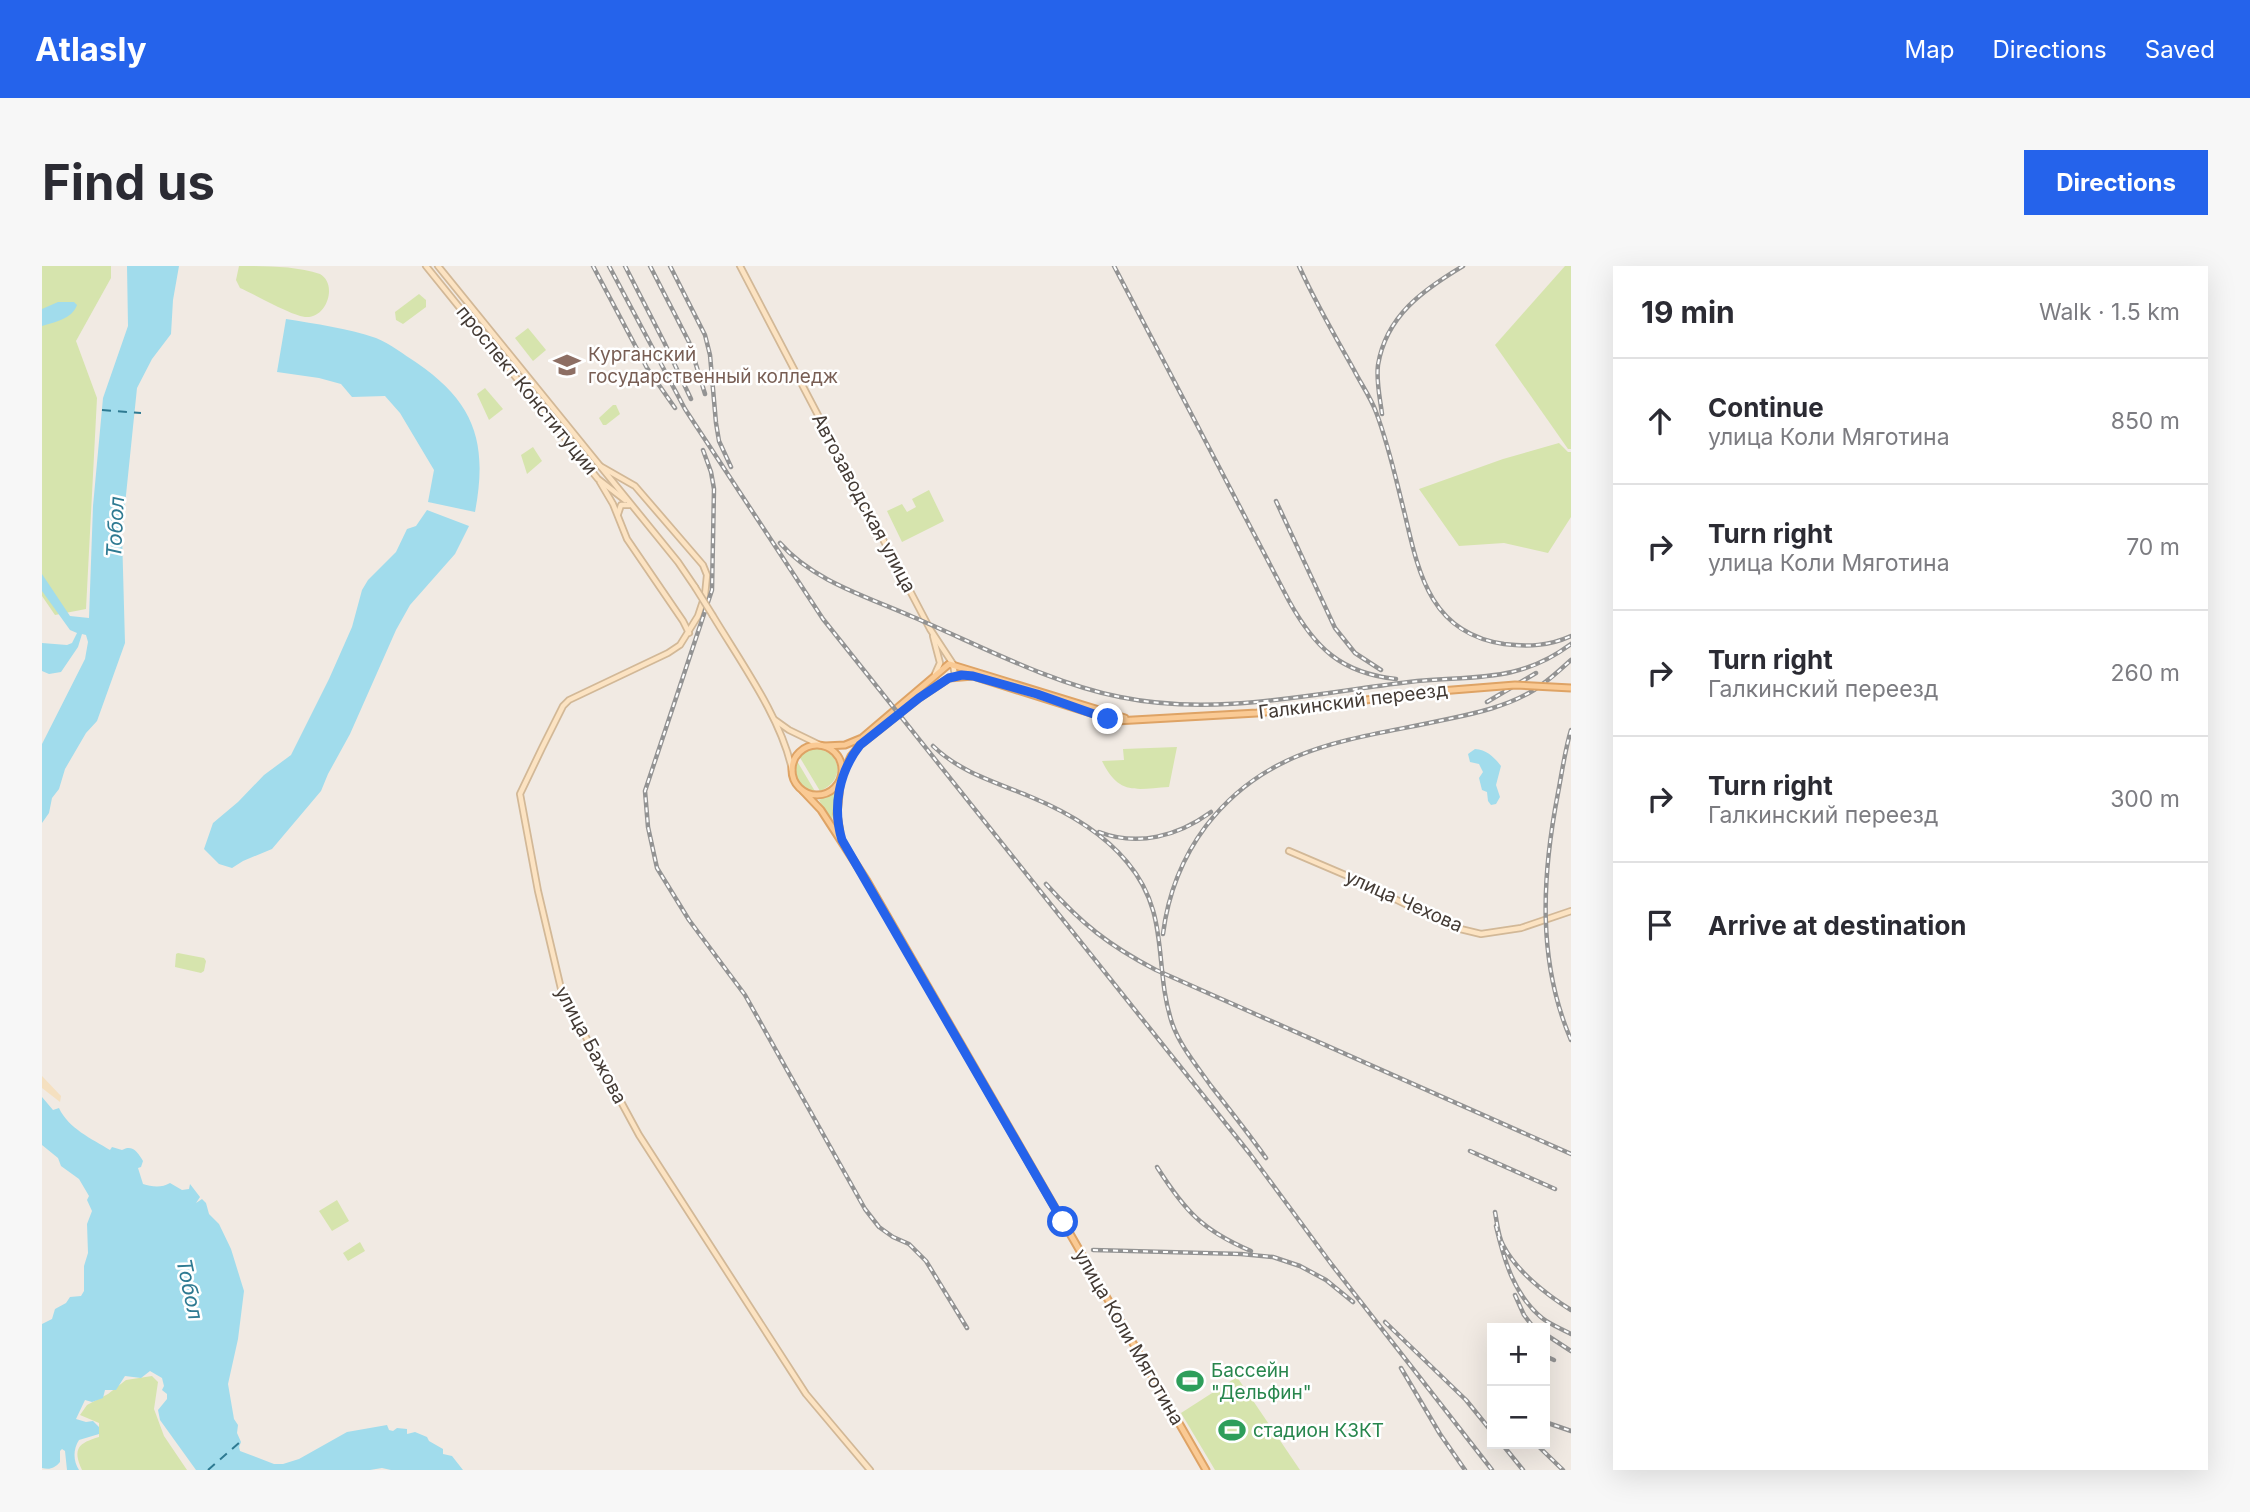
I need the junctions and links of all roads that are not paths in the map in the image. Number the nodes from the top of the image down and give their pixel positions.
1 (426, 266) edge
2 (438, 266) edge
3 (740, 266) edge
4 (456, 289) junction
5 (449, 294) junction
6 (587, 450) junction
7 (580, 456) junction
8 (600, 466) junction
9 (598, 479) junction
10 (632, 506) junction
11 (619, 518) junction
12 (930, 629) junction
13 (689, 633) junction
14 (951, 661) junction
15 (956, 676) junction
16 (933, 678) junction
17 (1571, 688) edge
18 (773, 718) junction
19 (1135, 720) junction
20 (822, 746) junction
21 (792, 770) junction
22 (842, 777) junction
23 (803, 791) junction
24 (842, 840) junction
25 (1289, 850) dead end
26 (1571, 911) edge
27 (870, 1470) edge
28 (1206, 1470) edge

1 - 5 main road, проспект Конституции
2 - 4 main road, проспект Конституции
3 - 12 main road, Автозаводская улица
4 - 5 main road
4 - 6 main road, проспект Конституции
5 - 7 main road, проспект Конституции
6 - 7 main road
6 - 8 main road, проспект Конституции
7 - 9 main road, проспект Конституции
8 - 10 main road, проспект Конституции
8 - 13 main road
9 - 10 main road, проспект Конституции
9 - 11 main road
10 - 11 main road
10 - 18 main road, проспект Конституции, bridge
11 - 13 main road
12 - 14 main road
12 - 16 main road
13 - 27 main road, улица Бажова
14 - 15 main road
14 - 16 main road
14 - 19 main road, Галкинский переезд
15 - 19 main road, Галкинский переезд
15 - 22 main road
16 - 20 main road
17 - 19 main road, Галкинский переезд, bridge
18 - 20 main road, проспект Конституции
18 - 21 main road, проспект Конституции
20 - 21 main road
20 - 22 main road
21 - 23 main road
22 - 23 main road
22 - 24 main road, улица Коли Мяготина
23 - 24 main road, улица Коли Мяготина
24 - 28 main road, улица Коли Мяготина
25 - 26 main road, улица Чехова

